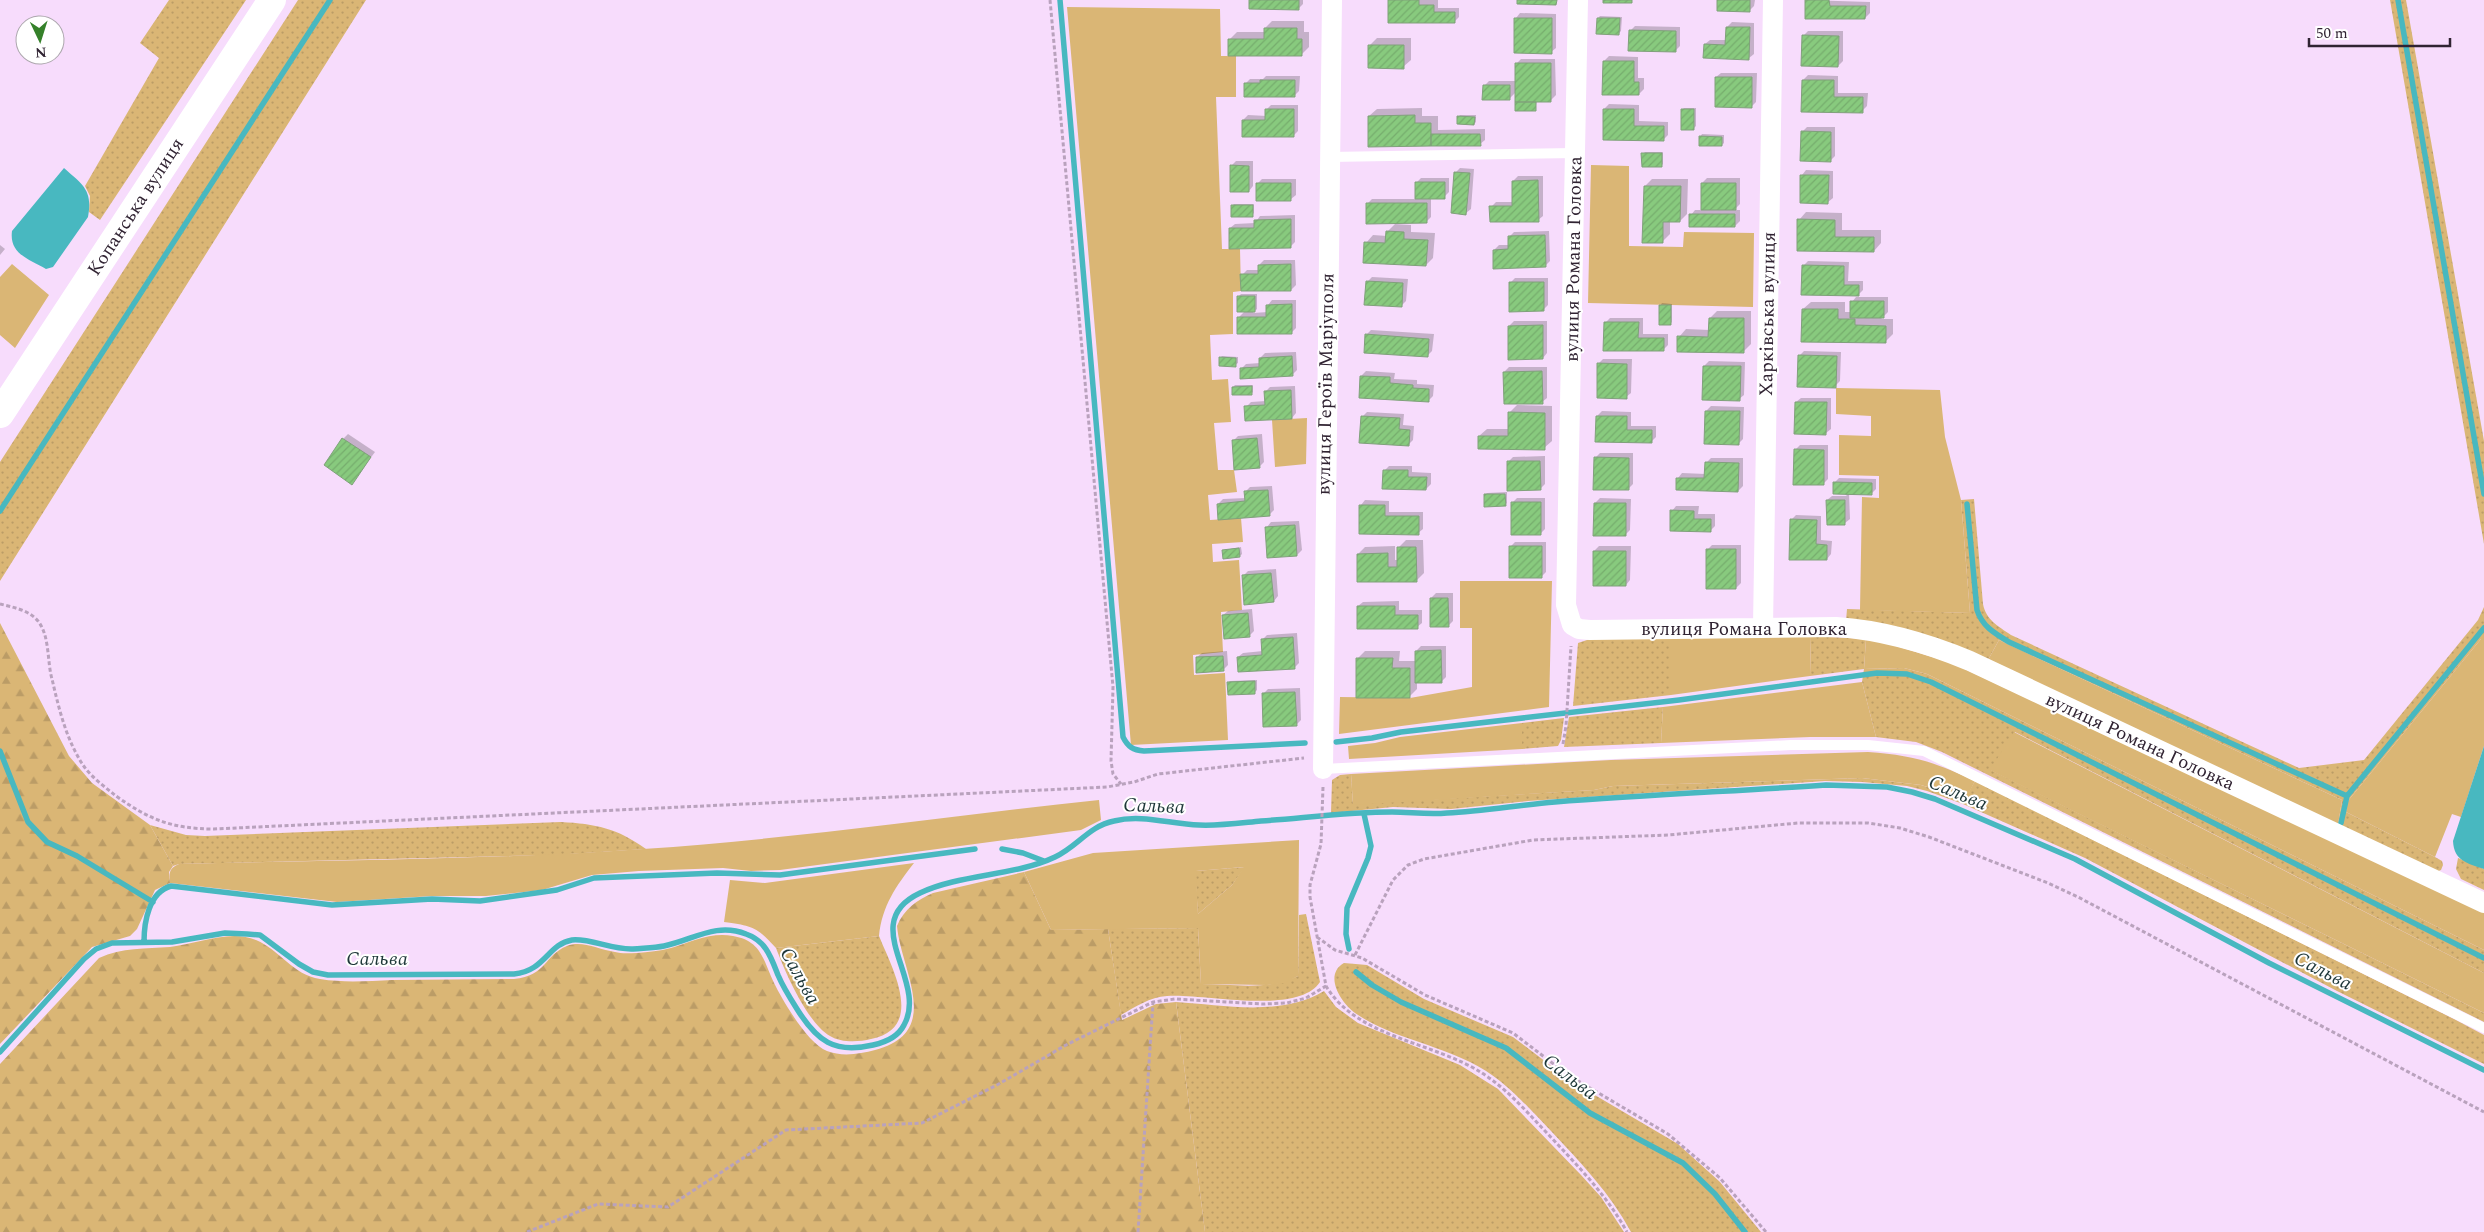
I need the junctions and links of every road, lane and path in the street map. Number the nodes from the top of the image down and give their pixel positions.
1 (272, 0) edge
2 (1050, 0) edge
3 (1332, 0) edge
4 (1578, 0) edge
5 (1773, 0) edge
6 (1576, 153) junction
7 (1329, 157) junction
8 (0, 414) edge
9 (0, 604) edge
10 (1572, 625) junction
11 (1763, 627) junction
12 (1566, 726) dead end
13 (1322, 762) junction
14 (1122, 784) junction
15 (1323, 811) dead end
16 (2484, 902) edge
17 (1316, 936) junction
18 (1355, 955) junction
19 (1326, 986) junction
20 (1153, 1002) junction
21 (2484, 1028) edge
22 (2484, 1112) edge
23 (527, 1232) edge
24 (1138, 1232) edge
25 (1627, 1232) edge
26 (1766, 1232) edge

1 - 8 highway, Копанська вулиця
2 - 14 path
3 - 7 street, вулиця Героїв Маріуполя
4 - 6 street, вулиця Романа Головка
5 - 11 street, Харківська вулиця
6 - 7 lane
6 - 10 street, вулиця Романа Головка
7 - 13 street, вулиця Героїв Маріуполя
9 - 14 path
10 - 11 street, вулиця Романа Головка
10 - 12 path
11 - 16 street, вулиця Романа Головка
13 - 14 path
13 - 21 lane
15 - 17 path
17 - 18 path
17 - 19 path
18 - 22 path
18 - 26 path
19 - 20 path
19 - 25 path
20 - 23 path
20 - 24 path

